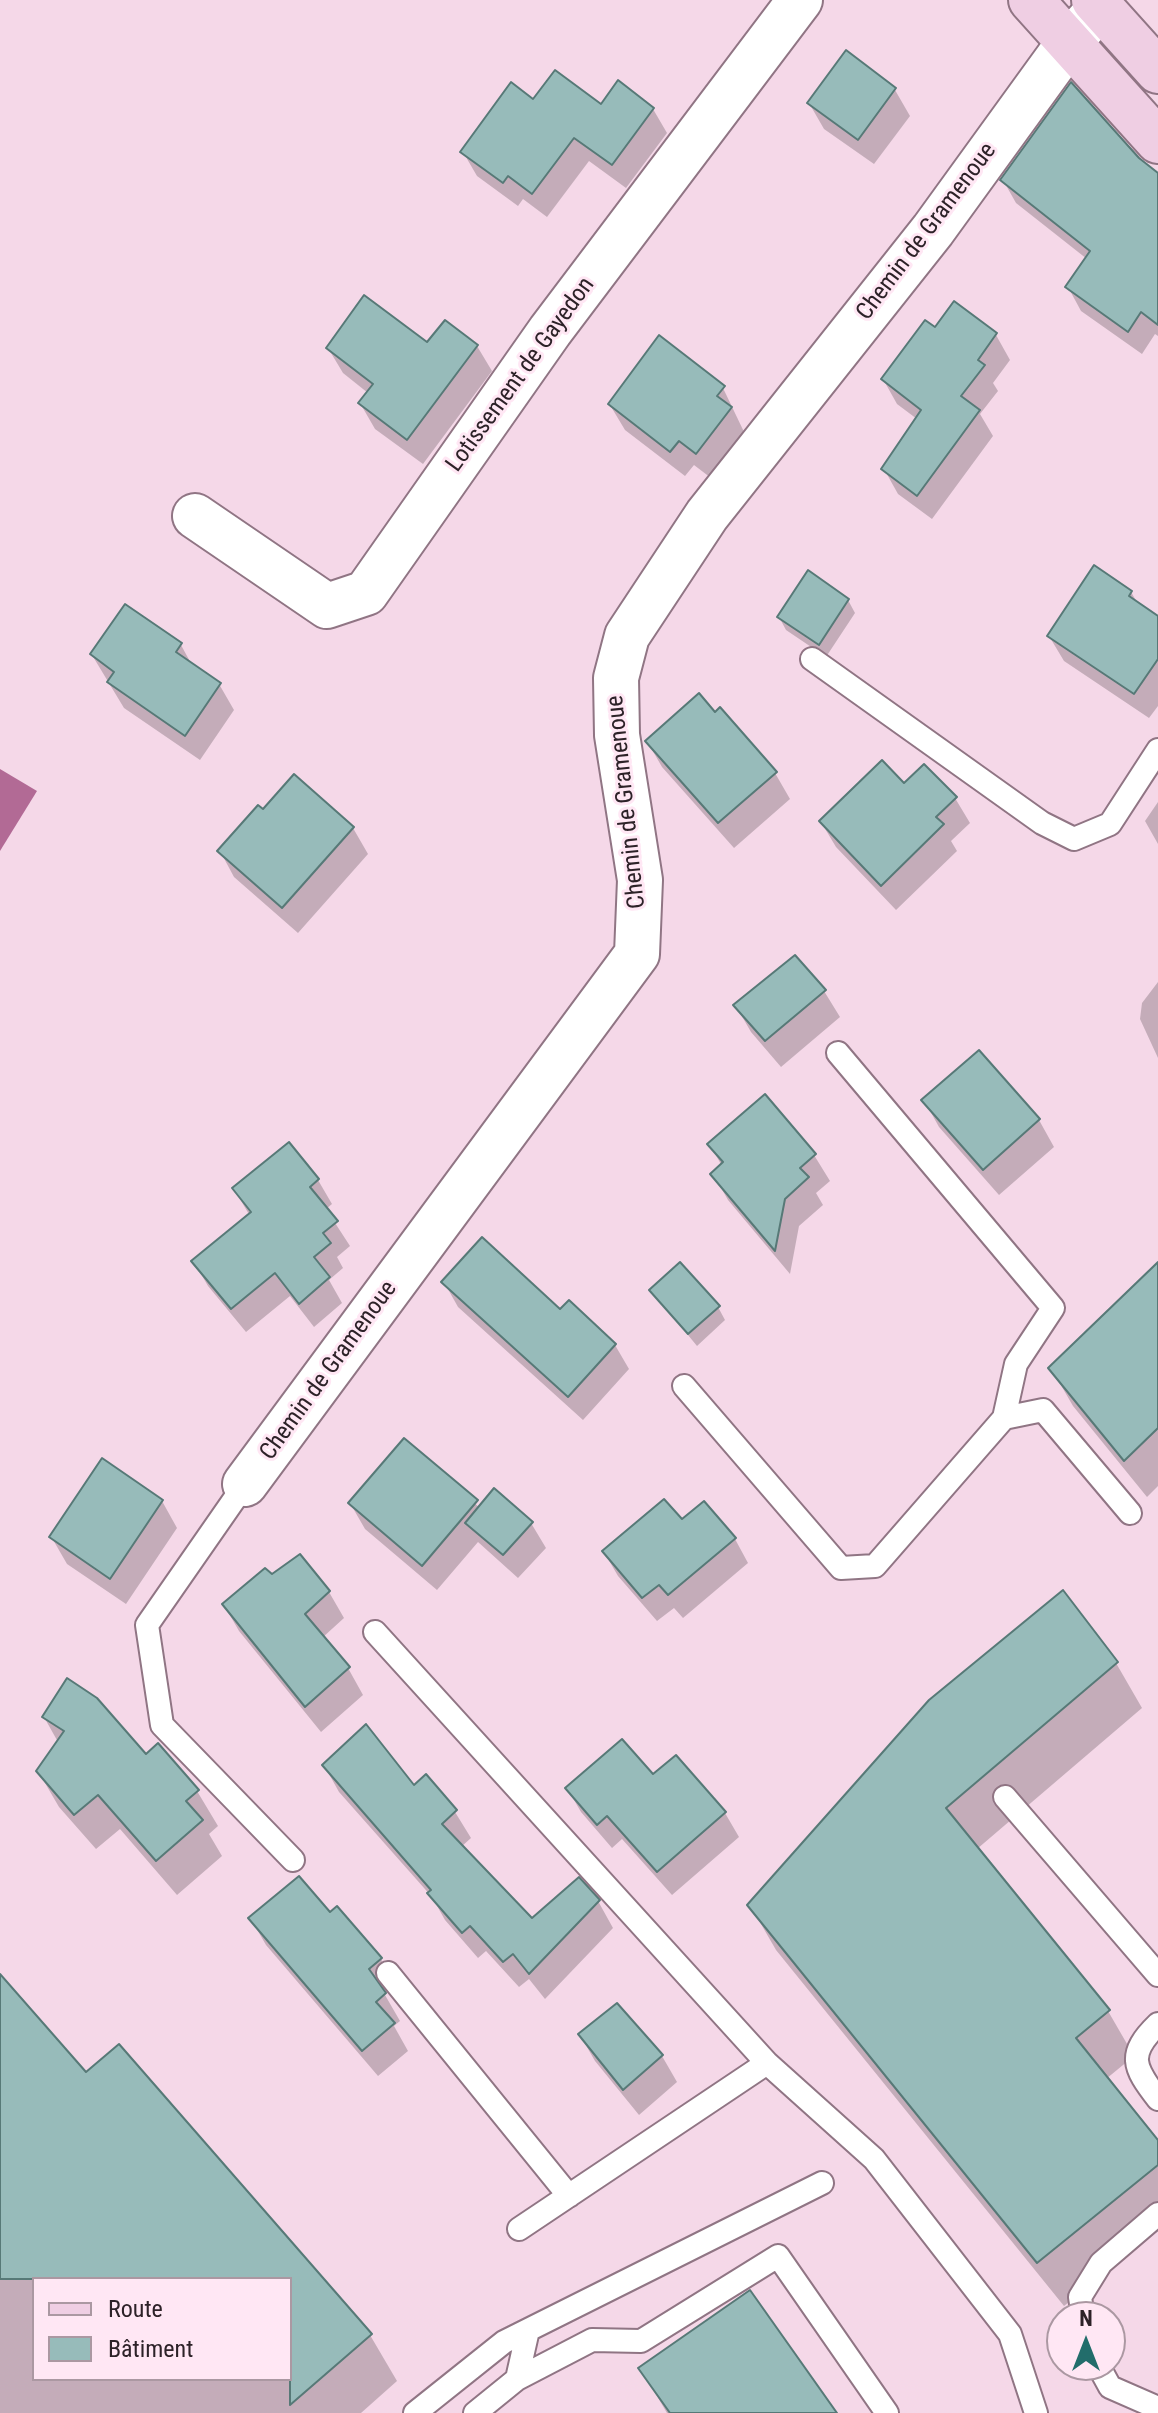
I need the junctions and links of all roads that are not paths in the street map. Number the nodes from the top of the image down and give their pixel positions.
1 (800, 0) edge
2 (1031, 0) edge
3 (1097, 4) edge
4 (1070, 41) junction
5 (1158, 71) edge
6 (1158, 141) edge
7 (195, 516) dead end
8 (812, 659) dead end
9 (1158, 750) edge
10 (838, 1053) dead end
11 (684, 1386) dead end
12 (1004, 1418) junction
13 (245, 1484) joint
14 (1130, 1513) dead end
15 (375, 1632) dead end
16 (1005, 1797) dead end
17 (293, 1860) dead end
18 (388, 1973) dead end
19 (1158, 1975) edge
20 (1158, 2024) edge
21 (767, 2063) junction
22 (1158, 2099) edge
23 (822, 2183) dead end
24 (569, 2196) junction
25 (1158, 2214) edge
26 (519, 2229) dead end
27 (1081, 2301) edge
28 (528, 2330) junction
29 (517, 2379) junction
30 (1107, 2381) edge
31 (1158, 2408) edge
32 (415, 2413) edge
33 (475, 2413) edge
34 (887, 2413) edge
35 (1036, 2413) edge

1 - 7 street, Lotissement de Gayedon
2 - 4 main road
3 - 4 street, Chemin de Gramenoue
3 - 5 main road
4 - 6 main road
4 - 13 street, Chemin de Gramenoue
8 - 9 lane
10 - 12 lane
11 - 12 lane
12 - 14 lane
13 - 17 lane
15 - 21 lane
16 - 19 lane
18 - 24 lane
20 - 22 lane
21 - 24 lane
21 - 35 lane
23 - 28 lane
24 - 26 lane
25 - 27 lane
28 - 29 lane
28 - 32 lane
29 - 33 lane
29 - 34 lane
30 - 31 lane

